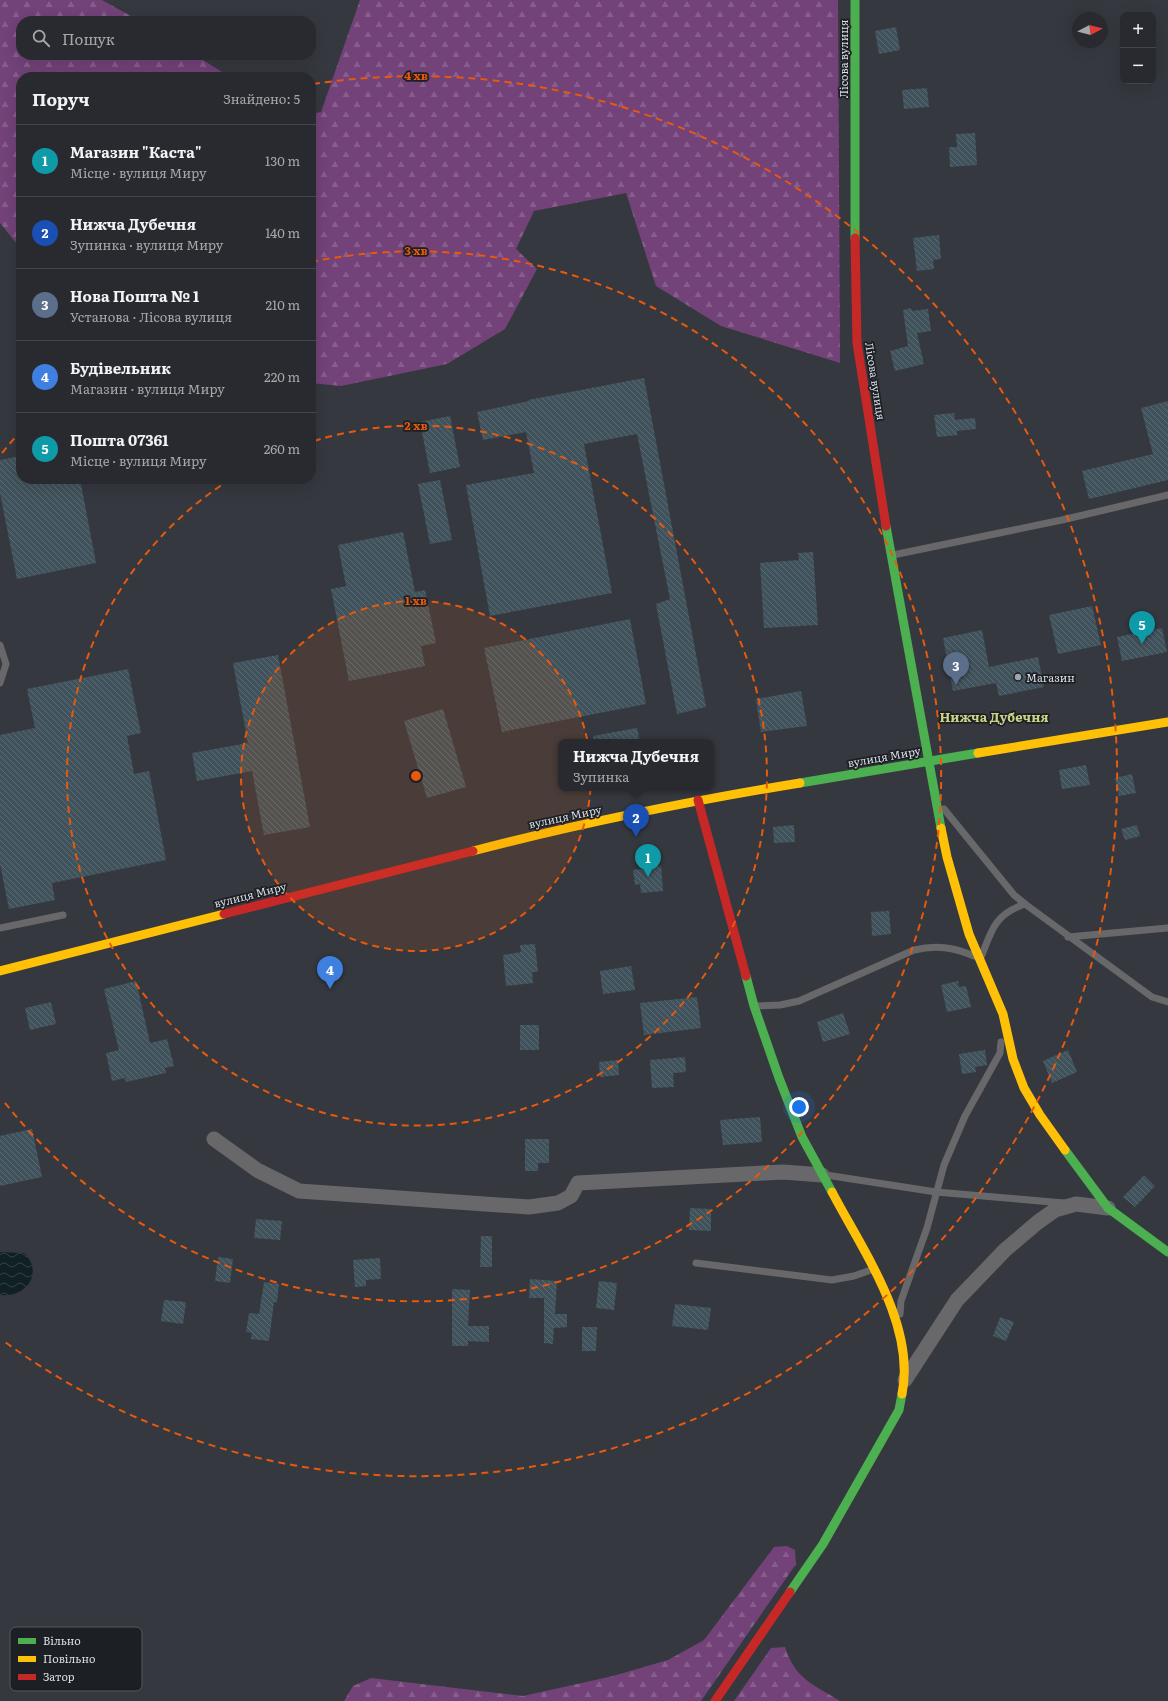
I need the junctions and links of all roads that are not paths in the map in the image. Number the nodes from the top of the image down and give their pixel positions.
1 (855, 0) edge
2 (1168, 495) edge
3 (891, 555) junction
4 (0, 645) edge
5 (0, 683) edge
6 (1168, 722) edge
7 (928, 761) junction
8 (935, 798) junction
9 (698, 800) junction
10 (1025, 904) junction
11 (63, 915) dead end
12 (0, 928) edge
13 (1168, 928) edge
14 (1068, 936) junction
15 (981, 959) junction
16 (0, 971) edge
17 (1168, 1002) edge
18 (754, 1006) junction
19 (1003, 1014) junction
20 (214, 1140) dead end
21 (822, 1175) junction
22 (936, 1192) junction
23 (1076, 1204) junction
24 (1108, 1208) junction
25 (1168, 1252) edge
26 (696, 1263) dead end
27 (873, 1269) junction
28 (899, 1332) junction
29 (905, 1380) junction
30 (715, 1701) edge

1 - 3 street, Лісова вулиця
2 - 3 lane
3 - 7 street, Лісова вулиця
4 - 5 lane
6 - 7 street, вулиця Миру
7 - 8 street, Лісова вулиця
7 - 9 street, вулиця Миру
8 - 10 lane
8 - 15 street, Лісова вулиця
9 - 16 street, вулиця Миру
9 - 18 street
10 - 14 lane
10 - 15 lane
11 - 12 lane
13 - 14 lane
14 - 17 lane
15 - 18 lane
15 - 19 street, Лісова вулиця
18 - 21 street
19 - 22 lane
19 - 24 street, Лісова вулиця
20 - 21 street
21 - 22 lane
21 - 27 street
22 - 23 lane
22 - 28 lane
23 - 24 street
23 - 29 street
24 - 25 street, Лісова вулиця
26 - 27 lane
27 - 28 street
28 - 29 street
29 - 30 street

